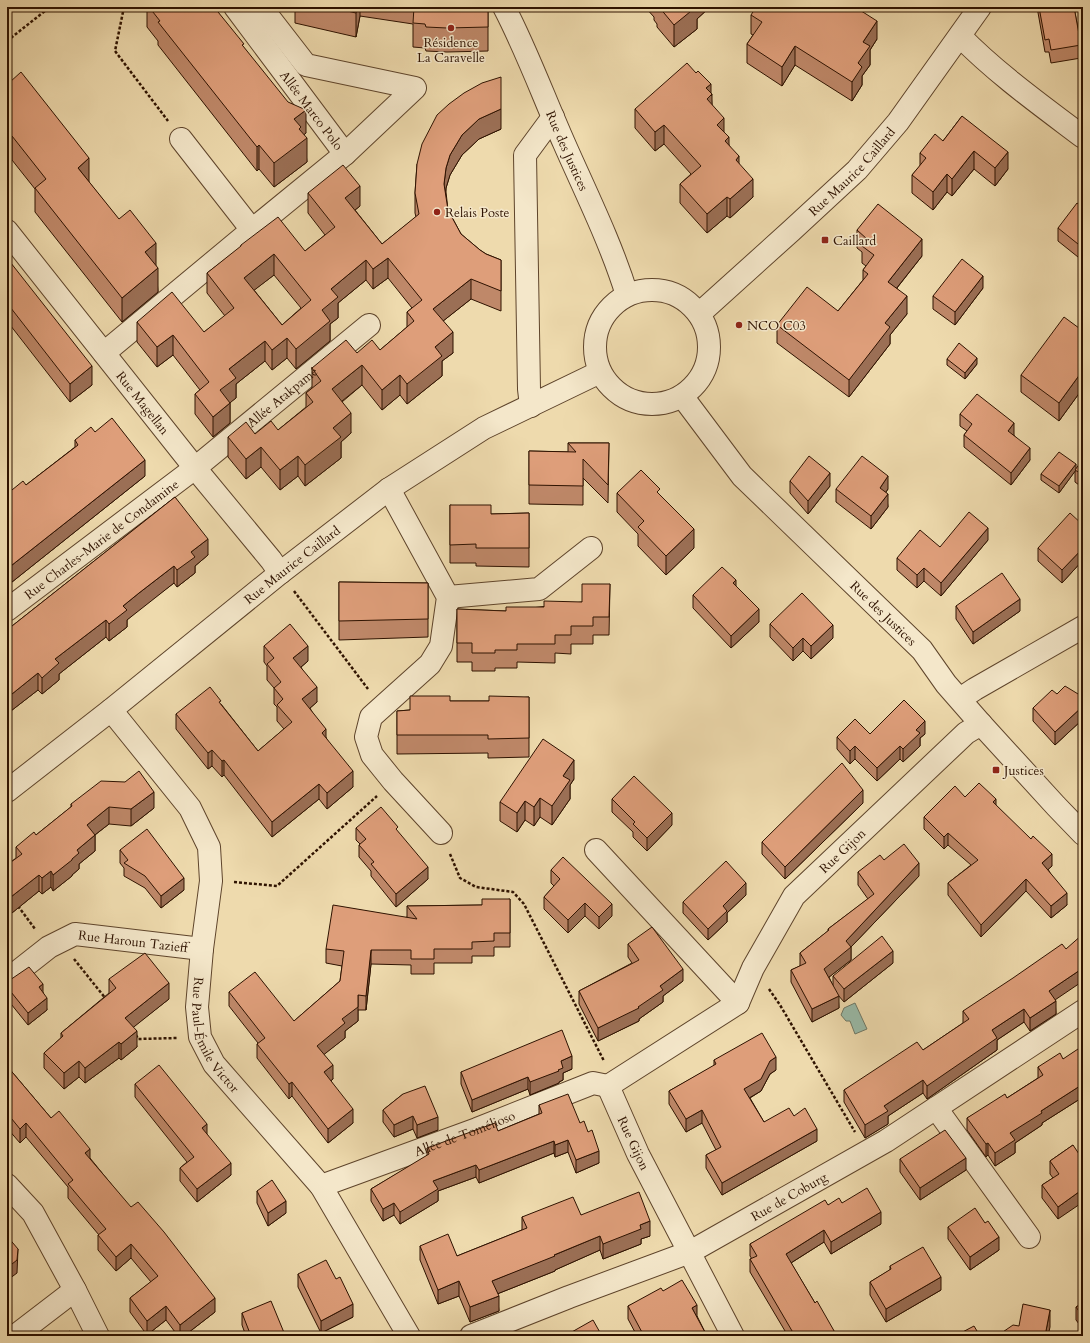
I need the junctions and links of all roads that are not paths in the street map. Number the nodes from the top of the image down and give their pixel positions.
1 (235, 7) edge
2 (261, 7) edge
3 (504, 7) edge
4 (980, 7) edge
5 (960, 36) junction
6 (553, 117) junction
7 (1083, 137) edge
8 (181, 139) road end
9 (345, 154) junction
10 (252, 230) junction
11 (7, 231) edge
12 (626, 295) junction
13 (699, 314) junction
14 (369, 325) dead end
15 (104, 353) junction
16 (600, 372) junction
17 (682, 396) junction
18 (531, 406) junction
19 (195, 468) junction
20 (389, 489) junction
21 (591, 548) dead end
22 (280, 573) junction
23 (448, 598) junction
24 (7, 610) edge
25 (1083, 627) edge
26 (960, 699) junction
27 (111, 710) junction
28 (981, 724) junction
29 (7, 791) edge
30 (441, 833) road end
31 (1083, 834) edge
32 (596, 850) dead end
33 (202, 949) junction
34 (7, 980) edge
35 (738, 1004) junction
36 (1083, 1011) edge
37 (612, 1084) junction
38 (936, 1108) junction
39 (7, 1184) edge
40 (321, 1186) junction
41 (1029, 1237) dead end
42 (690, 1252) junction
43 (75, 1290) junction
44 (15, 1336) edge
45 (98, 1336) edge
46 (409, 1336) edge
47 (471, 1336) edge
48 (733, 1336) edge

1 - 9 street, Allée Marco Polo
2 - 9 street
3 - 6 street, Rue des Justices
4 - 5 street, Rue Maurice Caillard
5 - 7 street
5 - 13 street, Rue Maurice Caillard
6 - 12 street, Rue des Justices
6 - 18 street
8 - 10 street
9 - 10 street, Allée Marco Polo
10 - 15 street, Allée Marco Polo
11 - 15 street, Rue Magellan
12 - 13 street
12 - 16 street
13 - 17 street
14 - 19 street, Allée Atakpamé
15 - 19 street, Rue Magellan
16 - 17 street
16 - 18 street, Rue Maurice Caillard
17 - 26 street, Rue des Justices
18 - 20 street, Rue Maurice Caillard
19 - 22 street, Rue Magellan
19 - 24 street, Rue Charles-Marie de Condamine
20 - 22 street, Rue Maurice Caillard
20 - 23 street
21 - 23 street
22 - 27 street, Rue Maurice Caillard
23 - 30 street
25 - 26 street
26 - 28 street, Rue des Justices
27 - 29 street, Rue Maurice Caillard
27 - 33 street, Rue Paul-Émile Victor
28 - 31 street, Rue des Justices
28 - 35 street, Rue Gijon
32 - 35 street
33 - 34 street, Rue Haroun Tazieff
33 - 40 street, Rue Paul-Émile Victor
35 - 37 street
36 - 38 street, Rue de Coburg
37 - 40 street, Allée de Tomélioso
37 - 42 street, Rue Gijon
38 - 41 street
38 - 42 street, Rue de Coburg
39 - 43 street
40 - 46 street, Rue Paul-Émile Victor
42 - 47 street, Rue de Coburg
42 - 48 street, Rue Gijon
43 - 44 street
43 - 45 street

